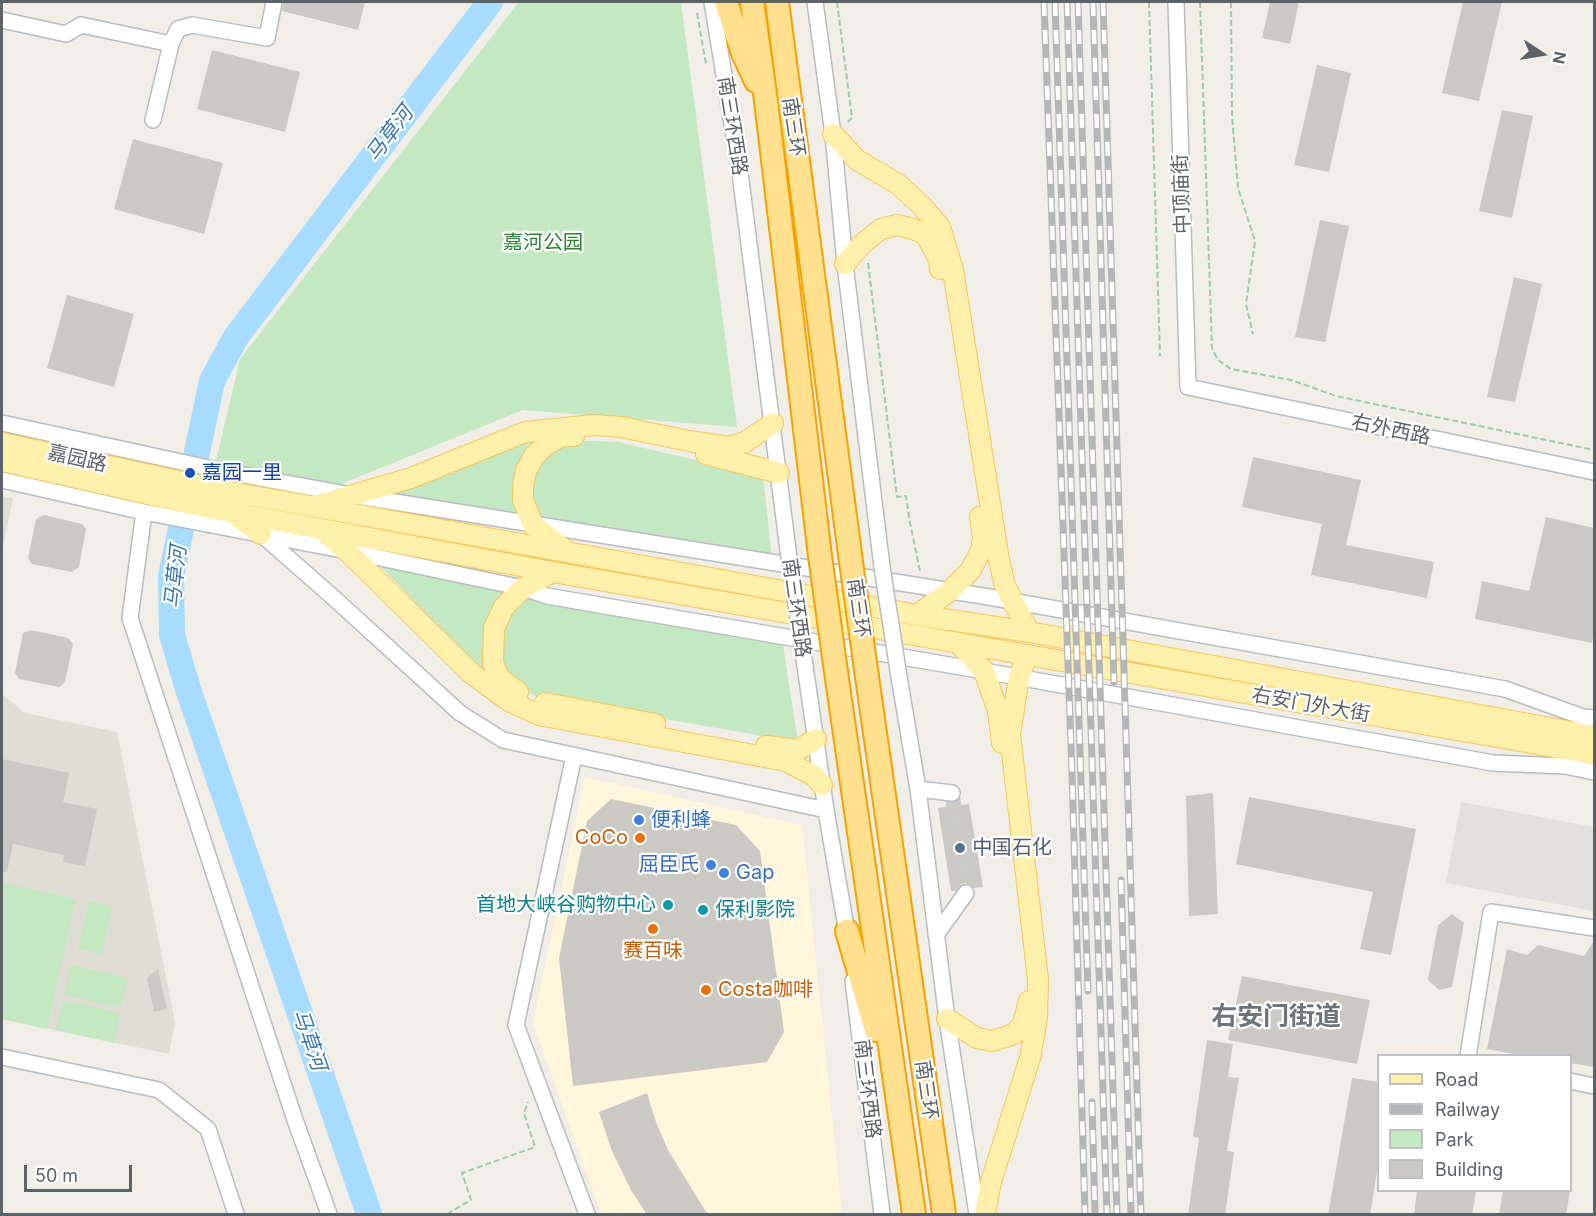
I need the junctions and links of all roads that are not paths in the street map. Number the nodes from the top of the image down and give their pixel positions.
1 (274, 2) edge
2 (712, 2) edge
3 (726, 2) edge
4 (752, 2) edge
5 (777, 2) edge
6 (815, 2) edge
7 (1176, 2) edge
8 (2, 20) edge
9 (171, 44) junction
10 (766, 101) junction
11 (153, 120) dead end
12 (833, 134) junction
13 (845, 264) junction
14 (1188, 387) joint
15 (2, 423) edge
16 (773, 423) junction
17 (2, 443) edge
18 (2, 461) edge
19 (1594, 472) edge
20 (779, 473) junction
21 (2, 480) edge
22 (147, 494) junction
23 (351, 495) junction
24 (311, 507) junction
25 (221, 510) junction
26 (533, 525) junction
27 (319, 528) junction
28 (261, 534) junction
29 (347, 551) junction
30 (567, 551) junction
31 (553, 572) junction
32 (523, 588) junction
33 (950, 591) junction
34 (1014, 601) junction
35 (917, 615) junction
36 (1029, 632) junction
37 (959, 644) junction
38 (1027, 656) junction
39 (984, 671) junction
40 (1019, 677) junction
41 (1594, 718) edge
42 (1594, 736) edge
43 (816, 739) junction
44 (1594, 754) edge
45 (574, 756) junction
46 (1594, 772) edge
47 (822, 785) junction
48 (918, 789) junction
49 (952, 793) dead end
50 (826, 810) junction
51 (966, 893) tunnel mouth
52 (1594, 928) edge
53 (847, 931) junction
54 (936, 935) junction
55 (947, 1019) junction
56 (1468, 1054) edge
57 (2, 1057) edge
58 (1572, 1081) edge
59 (1594, 1086) edge
60 (899, 1107) junction
61 (236, 1215) edge
62 (329, 1215) edge
63 (587, 1215) edge
64 (882, 1215) edge
65 (914, 1215) edge
66 (944, 1215) edge
67 (977, 1215) edge
68 (985, 1215) edge

1 - 9 street
2 - 16 street, 南三环西路
3 - 10 highway
4 - 10 highway, 南三环
5 - 66 highway, 南三环, bridge
6 - 12 street
7 - 14 street, 中顶庙街
8 - 9 street
9 - 11 street
10 - 60 highway, 南三环, bridge
12 - 13 street
12 - 34 main road
13 - 33 main road
13 - 48 street, bridge
14 - 19 street, 右外西路
15 - 23 street
16 - 20 street, 南三环西路
16 - 23 main road
17 - 22 main road, 嘉园路
18 - 22 main road, 嘉园路
20 - 26 main road
20 - 43 street, 南三环西路, bridge
21 - 22 street
22 - 25 main road
22 - 62 street
23 - 24 main road
23 - 26 street
24 - 25 main road, 右安门外大街
24 - 30 main road, 右安门外大街
25 - 27 main road, 右安门外大街
25 - 28 main road
26 - 30 main road
26 - 33 street
27 - 29 main road
27 - 31 main road, 右安门外大街
28 - 29 street
28 - 45 street
29 - 32 street
29 - 47 main road
30 - 35 main road, 右安门外大街
31 - 32 main road
31 - 37 main road, 右安门外大街
32 - 39 street
32 - 43 main road
33 - 34 street
33 - 35 main road
34 - 36 main road
34 - 41 street
35 - 36 main road, 右安门外大街
36 - 42 main road, 右安门外大街
37 - 38 main road, 右安门外大街
37 - 39 main road
38 - 40 main road
38 - 44 main road, 右安门外大街
39 - 40 street
39 - 55 main road
40 - 46 street
40 - 68 main road
43 - 47 street, 南三环西路
45 - 50 street
45 - 63 street
47 - 50 street, 南三环西路
48 - 49 street
48 - 54 street
50 - 53 street, 南三环西路
51 - 54 street
52 - 56 street
53 - 60 highway
53 - 64 street, 南三环西路
54 - 55 street
55 - 67 street
57 - 61 street
58 - 59 street
60 - 65 highway, 南三环

